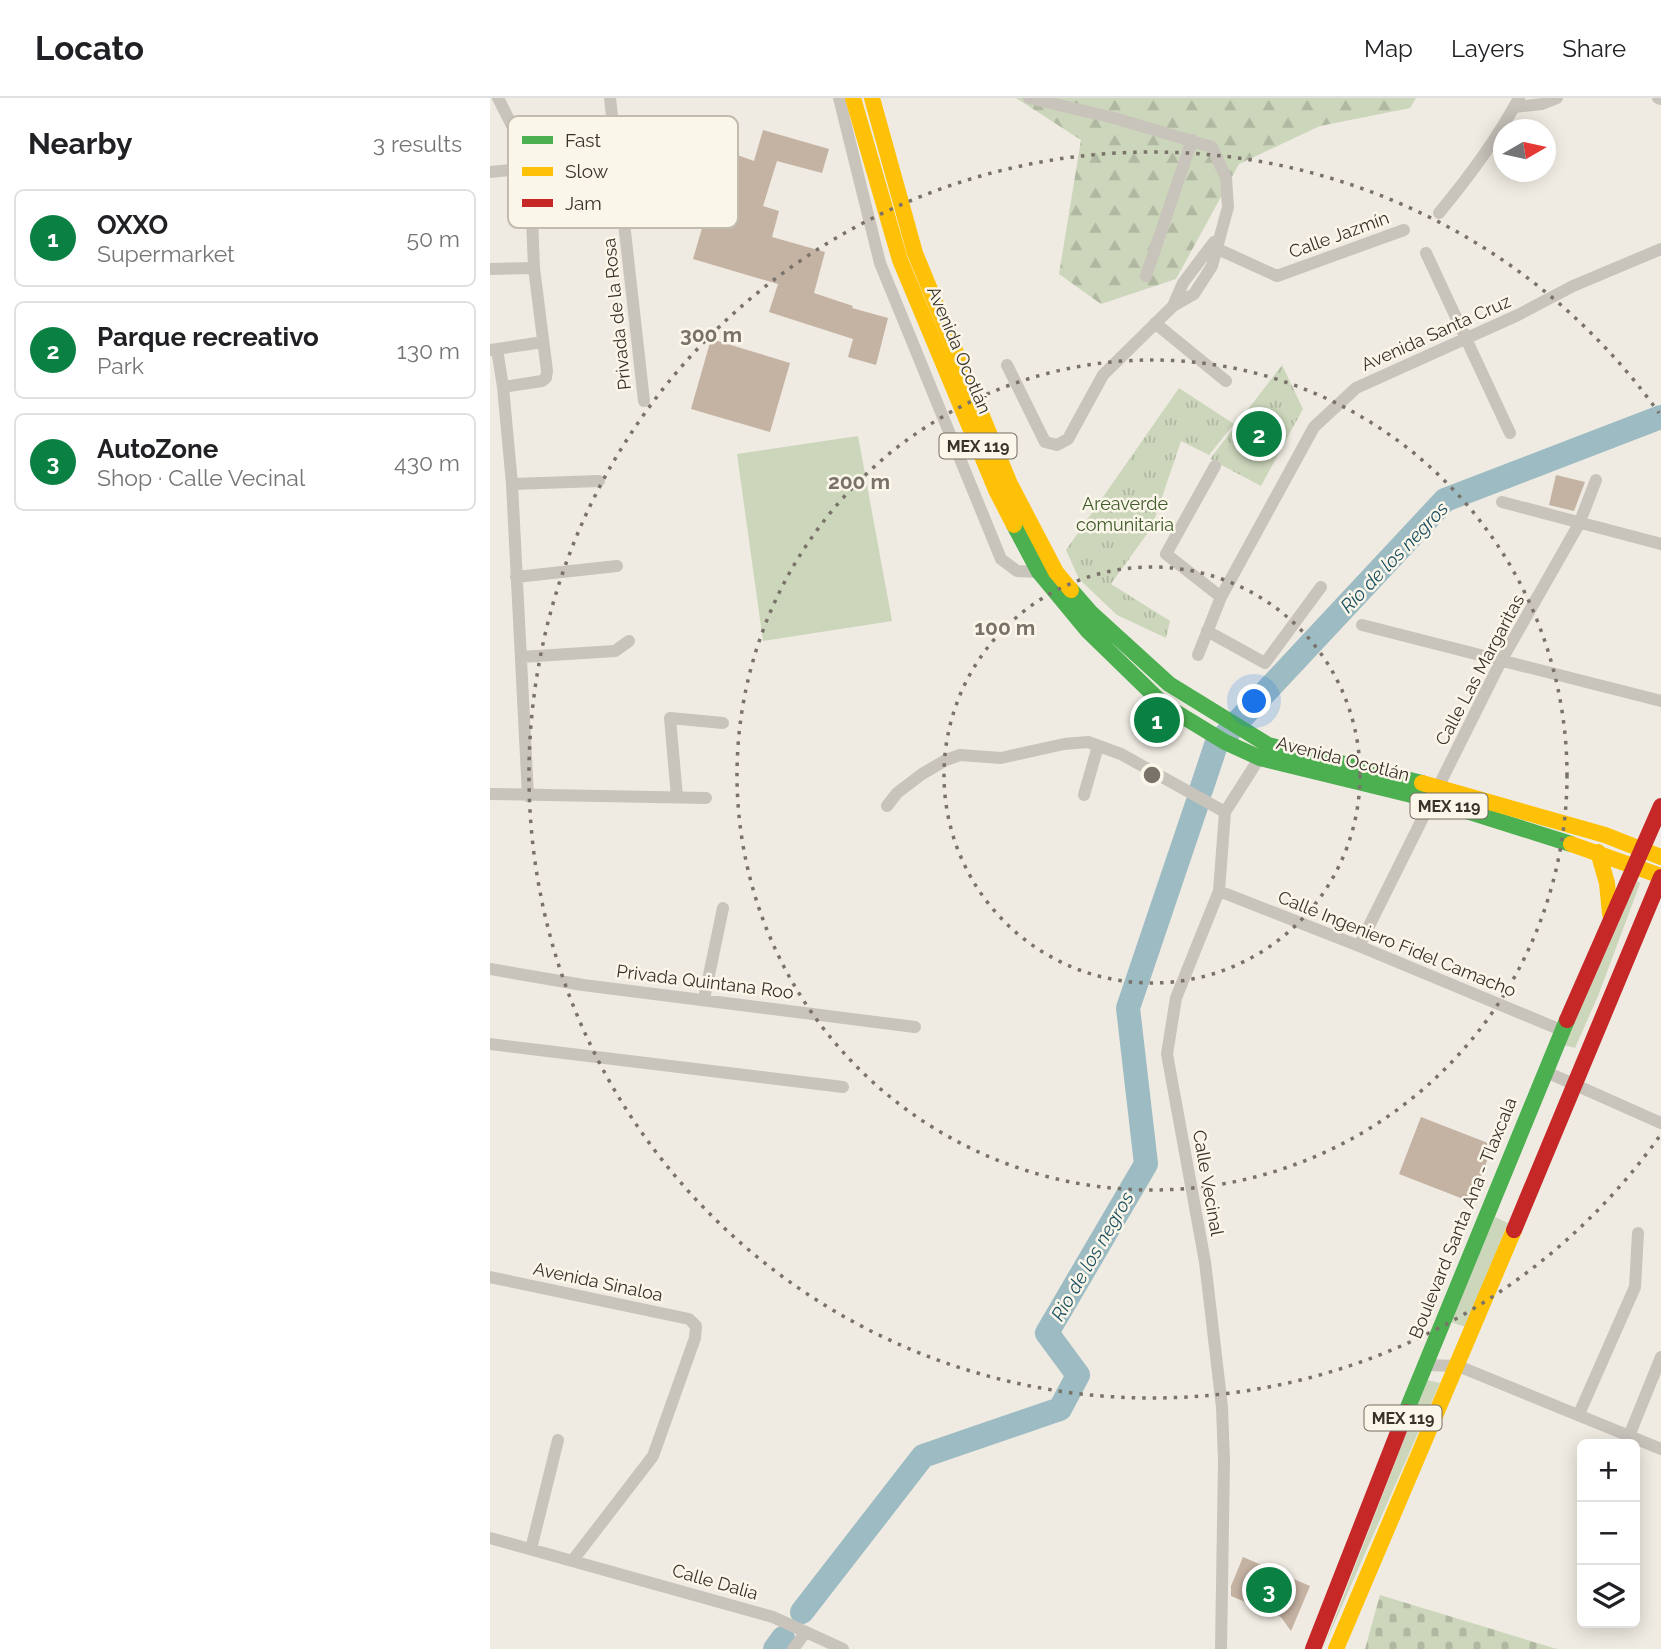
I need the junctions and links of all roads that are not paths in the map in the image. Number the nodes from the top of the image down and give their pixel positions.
1 (499, 98) edge
2 (610, 98) edge
3 (839, 98) edge
4 (853, 98) edge
5 (872, 98) edge
6 (1029, 98) edge
7 (1558, 98) edge
8 (1517, 103) edge
9 (508, 116) edge
10 (612, 116) edge
11 (1192, 140) junction
12 (508, 170) edge
13 (490, 172) edge
14 (1439, 213) dead end
15 (532, 228) edge
16 (625, 228) edge
17 (1404, 230) dead end
18 (1215, 244) junction
19 (1661, 249) edge
20 (1426, 253) dead end
21 (534, 268) junction
22 (490, 269) edge
23 (1146, 275) dead end
24 (1187, 278) junction
25 (1199, 286) junction
26 (1173, 306) junction
27 (1155, 323) junction
28 (1467, 339) junction
29 (543, 342) junction
30 (493, 350) edge
31 (1007, 365) dead end
32 (1226, 381) dead end
33 (503, 387) junction
34 (645, 401) dead end
35 (1510, 433) dead end
36 (1215, 466) dead end
37 (1596, 480) dead end
38 (599, 481) dead end
39 (512, 484) junction
40 (1502, 502) dead end
41 (1579, 524) junction
42 (1661, 544) edge
43 (617, 566) dead end
44 (1038, 572) junction
45 (516, 578) junction
46 (1321, 587) dead end
47 (1221, 597) junction
48 (1362, 625) dead end
49 (1207, 631) junction
50 (629, 641) dead end
51 (1198, 654) dead end
52 (521, 657) junction
53 (1502, 661) junction
54 (1661, 701) edge
55 (723, 723) dead end
56 (1098, 746) junction
57 (1264, 751) junction
58 (490, 794) edge
59 (1084, 794) dead end
60 (1436, 794) junction
61 (528, 796) junction
62 (677, 797) junction
63 (706, 798) dead end
64 (1661, 798) edge
65 (887, 806) dead end
66 (1661, 806) edge
67 (1225, 812) junction
68 (1605, 835) junction
69 (1643, 850) junction
70 (1598, 852) junction
71 (1661, 857) edge
72 (1636, 866) junction
73 (1661, 877) edge
74 (1219, 891) junction
75 (723, 908) dead end
76 (1654, 911) edge
77 (1611, 918) junction
78 (1359, 946) junction
79 (490, 969) edge
80 (704, 999) junction
81 (915, 1027) dead end
82 (1561, 1031) junction
83 (490, 1044) edge
84 (1544, 1070) junction
85 (1576, 1083) junction
86 (844, 1087) dead end
87 (1661, 1123) edge
88 (1496, 1188) junction
89 (1528, 1199) junction
90 (1638, 1233) dead end
91 (490, 1278) edge
92 (1661, 1357) edge
93 (1424, 1365) junction
94 (1458, 1366) junction
95 (1580, 1414) junction
96 (1629, 1436) junction
97 (558, 1440) dead end
98 (1661, 1449) edge
99 (490, 1538) edge
100 (531, 1549) junction
101 (573, 1560) junction
102 (805, 1633) junction
103 (793, 1649) edge
104 (843, 1649) edge
105 (1221, 1649) edge
106 (1313, 1649) edge
107 (1336, 1649) edge

1 - 9 street
2 - 10 street, Privada de la Rosa
3 - 44 street
4 - 44 main road, Avenida Ocotlán / MEX 119
5 - 57 main road, Avenida Ocotlán / MEX 119
6 - 11 street
7 - 8 street
8 - 14 street
11 - 18 street
11 - 23 street
12 - 13 street
15 - 21 street
16 - 34 street, Privada de la Rosa
17 - 18 street, Calle Jazmín
18 - 24 street
18 - 25 street
19 - 28 street, Avenida Santa Cruz
20 - 28 street
21 - 22 street
21 - 29 street
24 - 25 street
24 - 26 street
25 - 26 street
26 - 27 street
27 - 31 street
27 - 32 street
28 - 35 street
28 - 47 street, Avenida Santa Cruz
29 - 30 street
29 - 33 street
30 - 33 street
33 - 39 street
36 - 47 street
37 - 41 street, Calle Las Margaritas
38 - 39 street
39 - 45 street
40 - 41 street
41 - 42 street
41 - 53 street, Calle Las Margaritas
43 - 45 street
44 - 57 main road, Avenida Ocotlán / MEX 119
45 - 52 street
46 - 49 street
47 - 49 street, Avenida Santa Cruz
48 - 53 street
49 - 51 street, Avenida Santa Cruz
50 - 52 street
52 - 61 street
53 - 54 street
53 - 60 street, Calle Las Margaritas
55 - 62 street
56 - 59 street
56 - 65 street
56 - 67 street
57 - 60 main road, Avenida Ocotlán / MEX 119
57 - 67 street, Calle Vecinal
58 - 61 street
60 - 68 main road, Avenida Ocotlán / MEX 119
60 - 70 main road, Avenida Ocotlán / MEX 119
60 - 78 street, Calle Las Margaritas
61 - 62 street
62 - 63 street
64 - 68 main road
66 - 69 main road, Boulevard Santa Ana - Tlaxcala / MEX 119
67 - 74 street, Calle Vecinal
68 - 69 main road, Avenida Ocotlán / MEX 119
69 - 71 main road, Avenida Ocotlán / MEX 119
69 - 72 main road, Boulevard Santa Ana - Tlaxcala / MEX 119
70 - 72 main road, Avenida Ocotlán / MEX 119
70 - 77 main road
72 - 73 main road, Avenida Ocotlán / MEX 119
72 - 77 main road, Boulevard Santa Ana - Tlaxcala / MEX 119
73 - 76 main road, MEX 119
74 - 78 street, Calle Ingeniero Fidel Camacho
74 - 105 street, Calle Vecinal
75 - 80 street
76 - 85 main road, MEX 119
77 - 82 main road, Boulevard Santa Ana - Tlaxcala / MEX 119
78 - 82 street, Calle Ingeniero Fidel Camacho
79 - 80 street, Privada Quintana Roo
80 - 81 street, Privada Quintana Roo
82 - 84 main road, Boulevard Santa Ana - Tlaxcala / MEX 119
83 - 86 street
84 - 85 street
84 - 88 main road, Boulevard Santa Ana - Tlaxcala / MEX 119
85 - 87 street
85 - 89 main road, MEX 119
88 - 89 main road
88 - 93 main road, Boulevard Santa Ana - Tlaxcala / MEX 119
89 - 94 main road, MEX 119
90 - 95 street
91 - 101 street, Avenida Sinaloa
92 - 96 street
93 - 94 street
93 - 106 main road, Boulevard Santa Ana - Tlaxcala / MEX 119
94 - 95 street
94 - 107 main road, MEX 119
95 - 96 street
96 - 98 street
97 - 100 street
99 - 100 street, Calle Dalia
100 - 101 street, Calle Dalia
101 - 102 street, Calle Dalia
102 - 103 street
102 - 104 street, Calle Dalia

